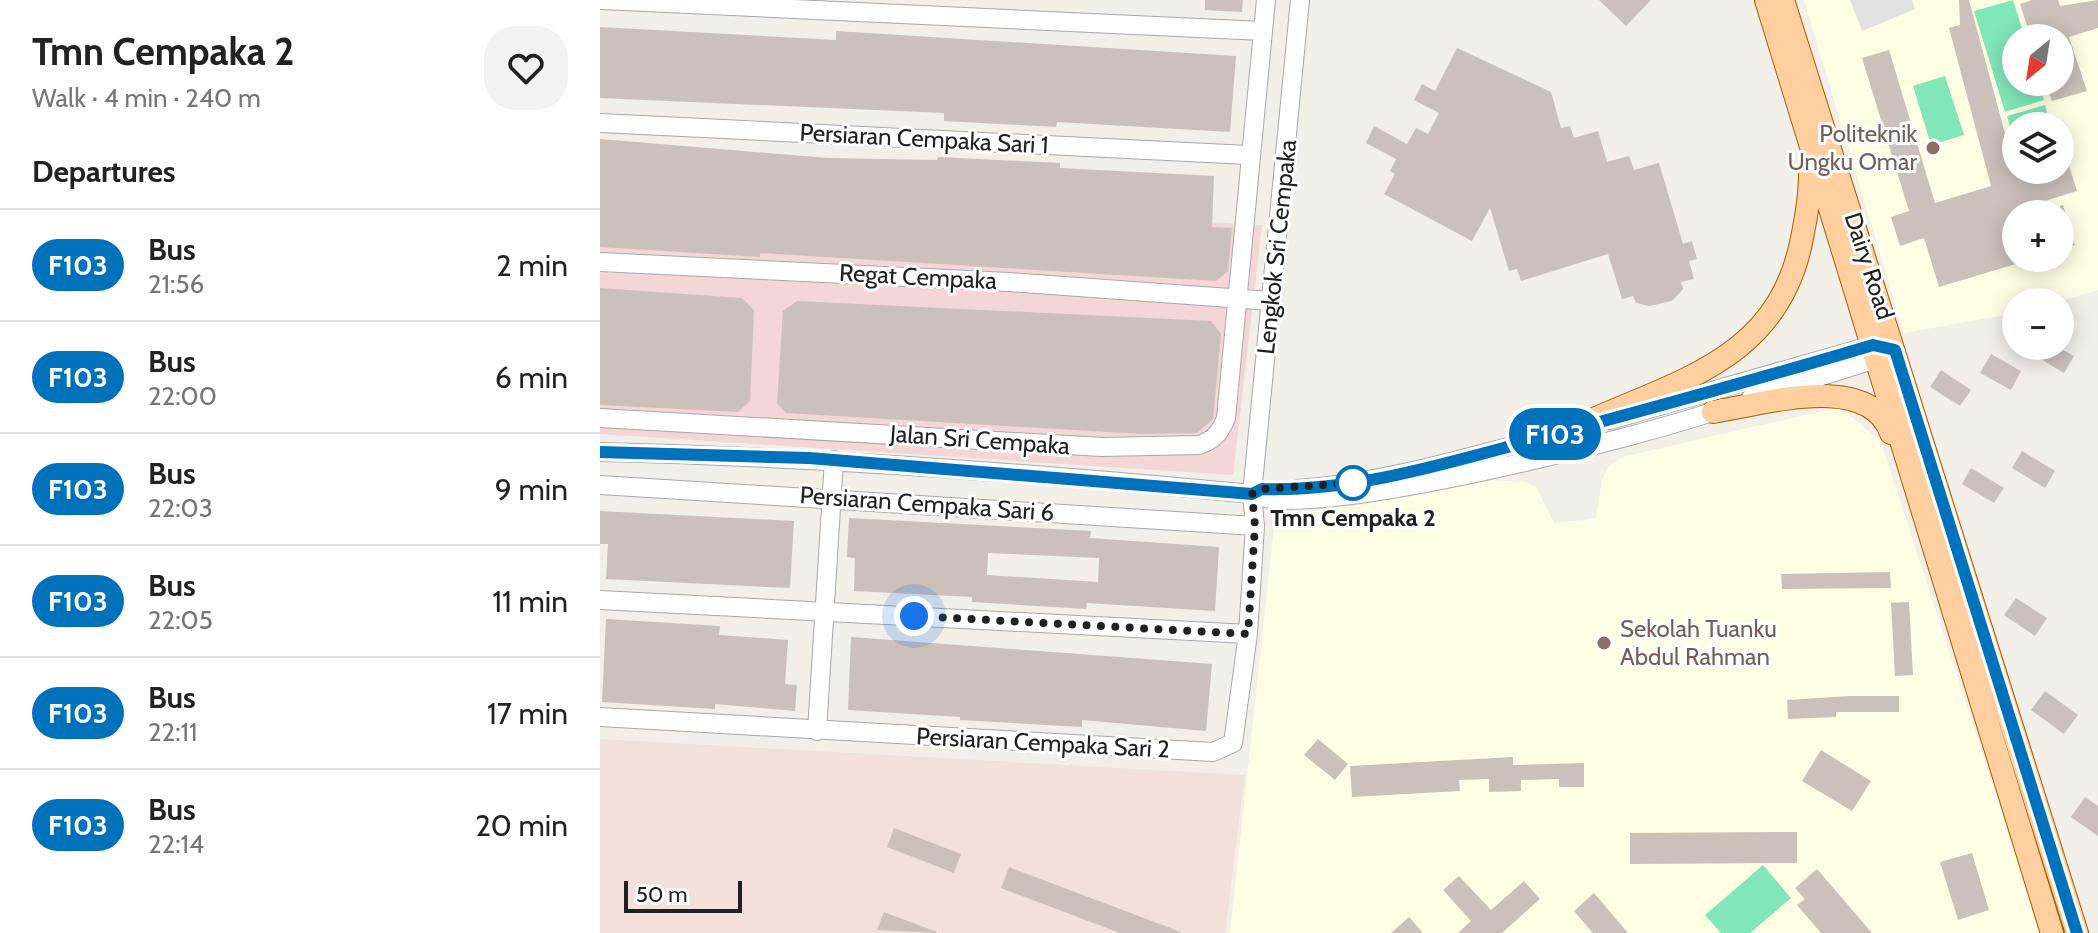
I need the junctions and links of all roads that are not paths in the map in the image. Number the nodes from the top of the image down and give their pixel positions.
1 (602, 0) edge
2 (1266, 0) edge
3 (1300, 0) edge
4 (1766, 0) edge
5 (1783, 0) edge
6 (1263, 31) junction
7 (600, 123) edge
8 (1807, 133) junction
9 (1248, 155) junction
10 (600, 262) edge
11 (1235, 298) junction
12 (1271, 301) junction
13 (1882, 352) junction
14 (1713, 412) junction
15 (600, 418) edge
16 (741, 426) junction
17 (787, 428) junction
18 (1568, 431) junction
19 (1102, 447) junction
20 (600, 452) edge
21 (761, 455) junction
22 (834, 460) junction
23 (1910, 472) junction
24 (1102, 479) junction
25 (600, 485) edge
26 (1252, 494) junction
27 (832, 497) junction
28 (1255, 526) junction
29 (600, 600) edge
30 (823, 611) junction
31 (1248, 634) junction
32 (600, 717) edge
33 (817, 731) junction
34 (2052, 933) edge
35 (2077, 933) edge

1 - 6 street
2 - 6 street
3 - 12 street, Lengkok Sri Cempaka
4 - 8 main road
5 - 13 main road, Dairy Road
6 - 9 street
7 - 9 street, Persiaran Cempaka Sari 1
8 - 13 main road
8 - 18 main road
9 - 11 street
10 - 11 street, Regat Cempaka
11 - 12 street, Regat Cempaka
11 - 19 street, Jalan Sri Cempaka
12 - 26 street, Lengkok Sri Cempaka
13 - 14 street, Jalan Sri Cempaka
13 - 18 street, Jalan Sri Cempaka
13 - 23 main road
13 - 35 main road
14 - 23 main road
14 - 26 street, Jalan Sri Cempaka
15 - 16 street, Jalan Sri Cempaka
16 - 17 street, Jalan Sri Cempaka
16 - 21 street
17 - 19 street, Jalan Sri Cempaka
17 - 21 street
18 - 26 street, Jalan Sri Cempaka
19 - 24 street
20 - 21 street, Jalan Sri Cempaka
21 - 22 street, Jalan Sri Cempaka
22 - 24 street, Jalan Sri Cempaka
22 - 27 street
23 - 34 main road
24 - 26 street, Jalan Sri Cempaka
25 - 27 street, Persiaran Cempaka Sari 6
26 - 28 street, Persiaran Cempaka Sari 2
27 - 28 street, Persiaran Cempaka Sari 6
27 - 30 street
28 - 31 street, Persiaran Cempaka Sari 2
29 - 30 street
30 - 31 street
30 - 33 street
31 - 33 street, Persiaran Cempaka Sari 2
32 - 33 street, Persiaran Cempaka Sari 2

